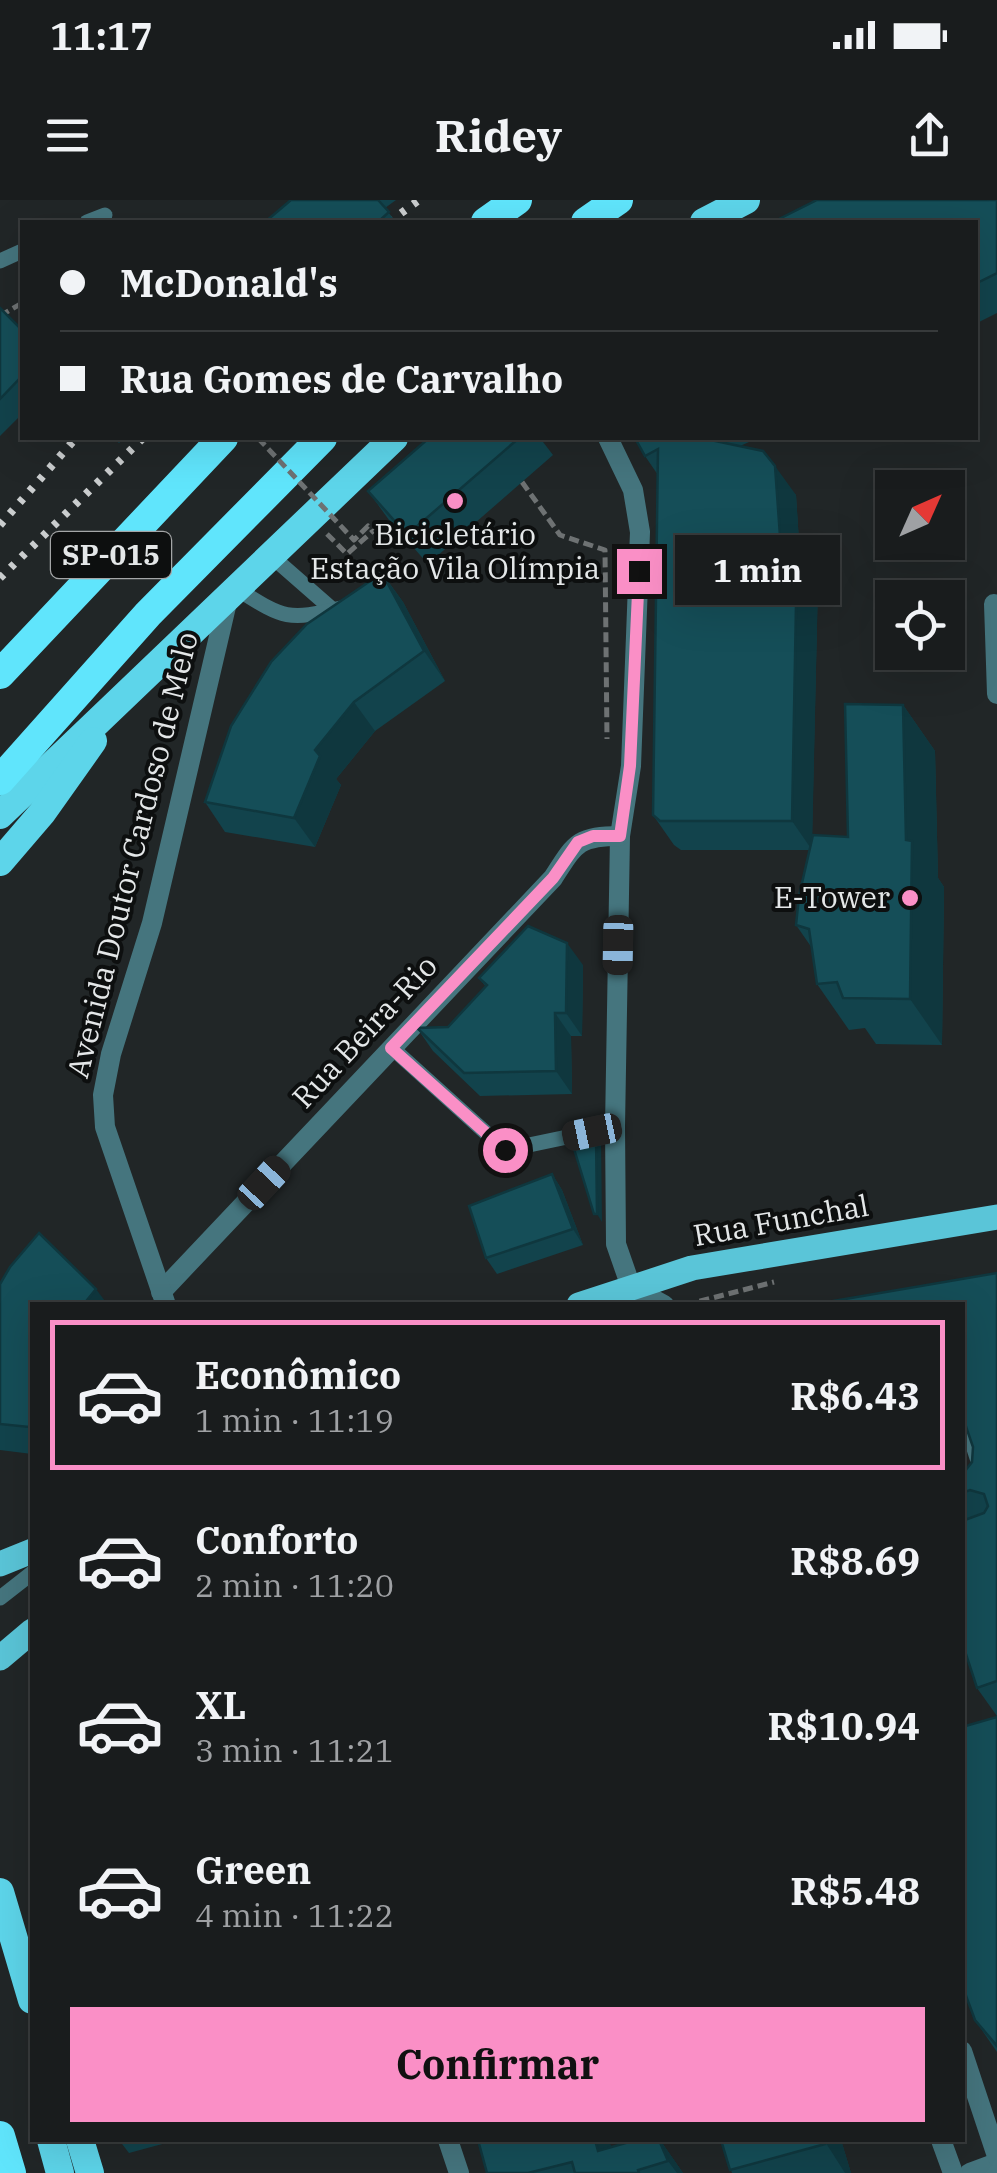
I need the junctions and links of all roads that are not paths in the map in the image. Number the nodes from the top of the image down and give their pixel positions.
1 (516, 200) edge
2 (618, 200) edge
3 (746, 200) edge
4 (105, 215) dead end
5 (92, 220) edge
6 (489, 220) edge
7 (589, 220) edge
8 (708, 220) edge
9 (222, 440) edge
10 (320, 440) edge
11 (392, 440) edge
12 (609, 440) edge
13 (269, 554) junction
14 (232, 589) junction
15 (359, 602) edge
16 (994, 604) dead end
17 (333, 610) junction
18 (0, 674) edge
19 (997, 694) edge
20 (114, 707) junction
21 (0, 780) edge
22 (0, 815) edge
23 (620, 836) junction
24 (0, 862) edge
25 (391, 1048) junction
26 (615, 1127) junction
27 (997, 1216) edge
28 (631, 1287) junction
29 (164, 1298) edge
30 (588, 1302) edge
31 (658, 1302) edge
32 (965, 1424) edge
33 (965, 1437) edge
34 (30, 1551) edge
35 (0, 1564) edge
36 (30, 1576) edge
37 (0, 1598) edge
38 (30, 1633) edge
39 (0, 1658) edge
40 (0, 1892) edge
41 (30, 1993) edge
42 (965, 2060) edge
43 (0, 2136) edge
44 (52, 2142) edge
45 (81, 2142) edge
46 (449, 2142) edge
47 (942, 2142) edge
48 (997, 2160) edge
49 (11, 2173) edge
50 (60, 2173) edge
51 (90, 2173) edge
52 (459, 2173) edge
53 (952, 2173) edge
54 (970, 2173) edge

1 - 6 highway
2 - 7 highway
3 - 8 highway
4 - 5 lane
9 - 18 highway, SP-015
10 - 21 highway
11 - 13 highway
12 - 23 street
13 - 14 highway
13 - 17 lane
14 - 17 lane
14 - 20 highway
14 - 29 street, Avenida Doutor Cardoso de Melo
15 - 17 lane
16 - 19 street
20 - 22 highway
20 - 24 highway
23 - 25 street, Rua Beira-Rio
23 - 26 street
25 - 26 lane
25 - 29 street, Rua Beira-Rio
26 - 28 street
27 - 28 main road, Rua Funchal
28 - 30 main road, Rua Funchal
28 - 31 street
32 - 33 lane
34 - 35 main road
36 - 37 lane
38 - 39 main road
40 - 41 highway
42 - 48 street
43 - 49 highway
44 - 50 highway
45 - 51 highway
46 - 52 street
47 - 53 street
48 - 54 street

